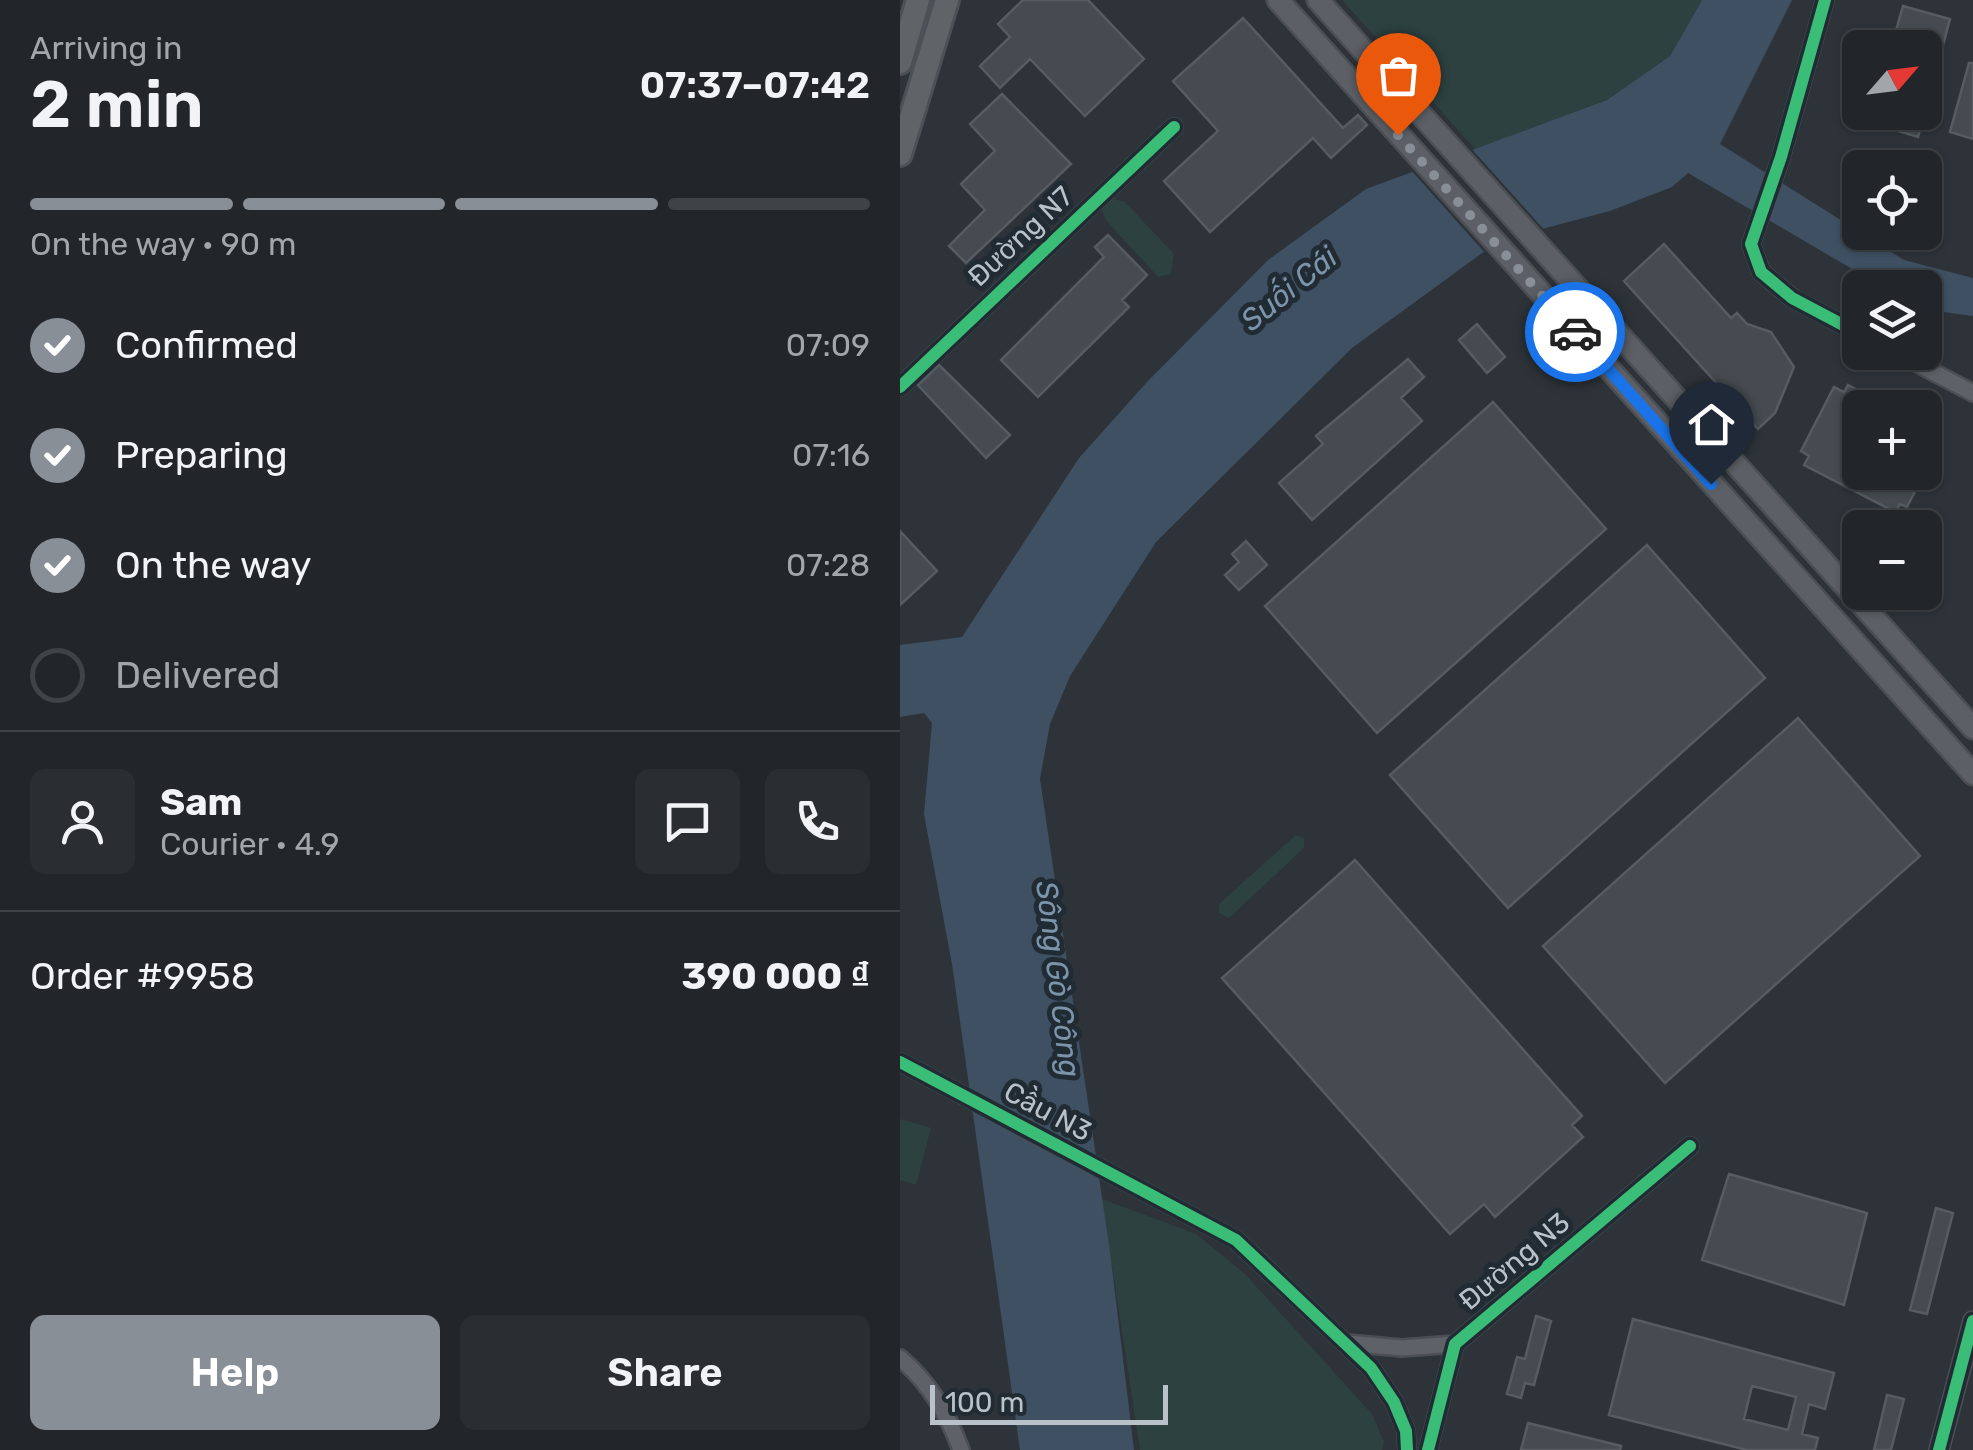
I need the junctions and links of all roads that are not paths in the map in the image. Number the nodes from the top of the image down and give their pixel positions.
1 (918, 0) edge
2 (947, 0) edge
3 (1278, 0) edge
4 (1825, 0) edge
5 (1319, 1) edge
6 (1297, 22) junction
7 (900, 62) edge
8 (1174, 127) dead end
9 (900, 154) edge
10 (1842, 324) edge
11 (1929, 370) edge
12 (901, 385) edge
13 (1973, 393) edge
14 (1970, 717) edge
15 (1952, 750) junction
16 (1973, 774) edge
17 (900, 1062) edge
18 (1690, 1146) dead end
19 (1973, 1321) edge
20 (1348, 1342) junction
21 (1455, 1344) junction
22 (900, 1358) edge
23 (960, 1450) edge
24 (1407, 1450) edge
25 (1428, 1450) edge
26 (1939, 1450) edge

1 - 7 main road
2 - 9 main road
3 - 6 main road
4 - 10 street
5 - 6 main road
5 - 14 main road
6 - 15 main road
8 - 12 street, Đường N7
11 - 13 street
14 - 15 main road
15 - 16 main road
17 - 20 street, Cầu N3
18 - 21 street, Đường N3
19 - 26 street
20 - 21 street, Đường N3
20 - 24 street
21 - 25 street, Đường N3
22 - 23 street

